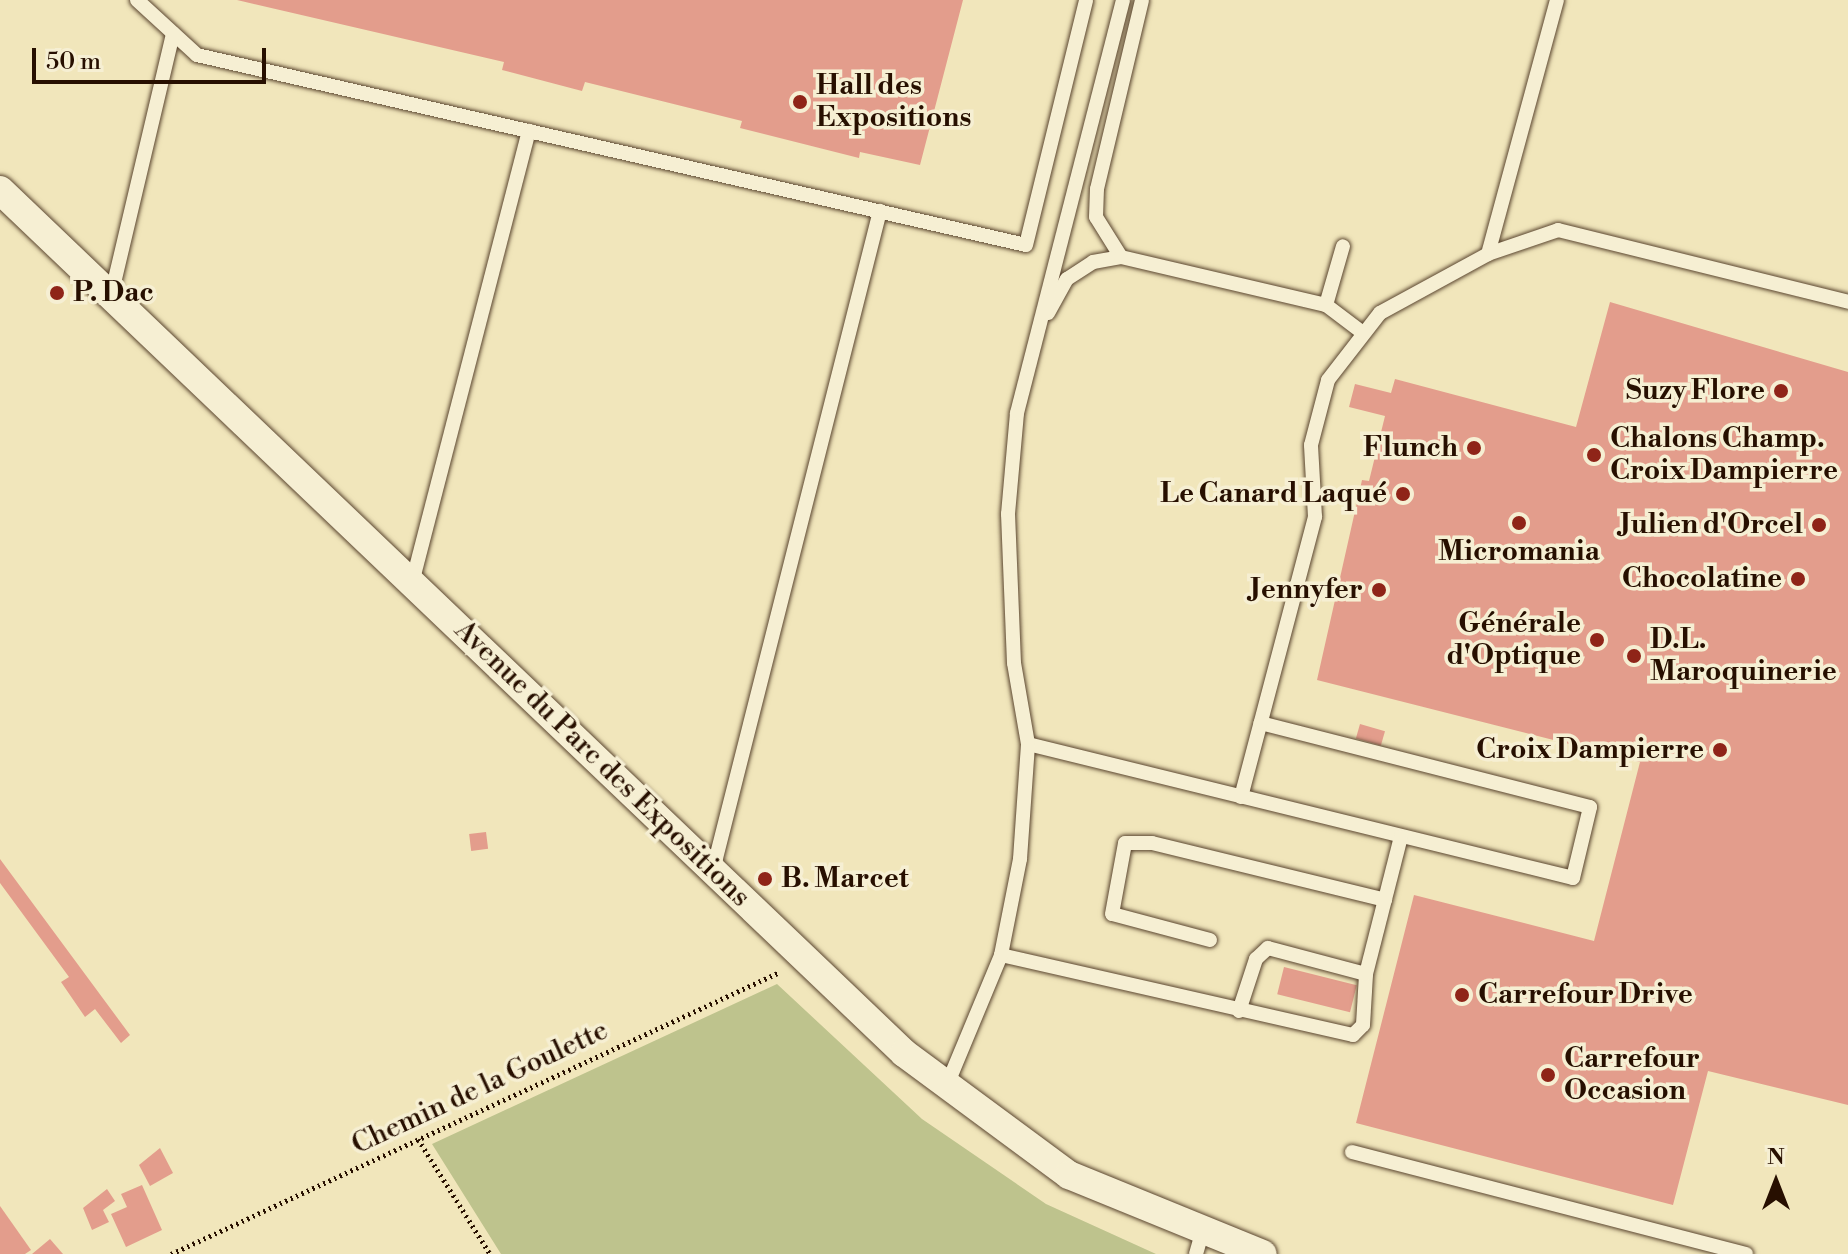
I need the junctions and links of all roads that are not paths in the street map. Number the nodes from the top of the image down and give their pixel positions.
1 (137, 0) edge
2 (1086, 0) edge
3 (1123, 0) edge
4 (1142, 0) edge
5 (1557, 0) edge
6 (173, 33) junction
7 (529, 131) junction
8 (0, 190) edge
9 (880, 211) junction
10 (1343, 246) dead end
11 (1488, 254) junction
12 (1121, 257) junction
13 (111, 296) junction
14 (1848, 302) edge
15 (1326, 305) junction
16 (1039, 331) junction
17 (1363, 333) junction
18 (412, 583) junction
19 (1261, 723) junction
20 (1028, 744) junction
21 (1241, 797) junction
22 (1401, 837) junction
23 (713, 870) junction
24 (1385, 900) junction
25 (1210, 940) dead end
26 (1001, 955) junction
27 (1366, 974) junction
28 (1239, 1011) junction
29 (947, 1085) junction
30 (1352, 1152) dead end
31 (1199, 1242) edge
32 (1263, 1254) edge
33 (1746, 1254) edge

1 - 6 lane
2 - 9 lane
3 - 16 lane
4 - 12 lane
5 - 11 lane
6 - 7 lane
6 - 13 lane
7 - 9 lane
7 - 18 lane
8 - 13 street, Avenue du Parc des Expositions
9 - 23 lane
10 - 15 lane
11 - 14 lane
11 - 17 lane
12 - 15 lane
12 - 16 lane
13 - 18 street, Avenue du Parc des Expositions
15 - 17 lane
16 - 20 lane
17 - 19 lane
18 - 23 street, Avenue du Parc des Expositions
19 - 21 lane
19 - 22 lane
20 - 21 lane
20 - 26 lane
21 - 22 lane
22 - 24 lane
23 - 29 street, Avenue du Parc des Expositions
24 - 25 lane
24 - 27 lane
26 - 28 lane
26 - 29 lane
27 - 28 lane
27 - 28 lane
29 - 31 street, Avenue du Parc des Expositions
30 - 33 lane
31 - 32 street, Avenue du Parc des Expositions

